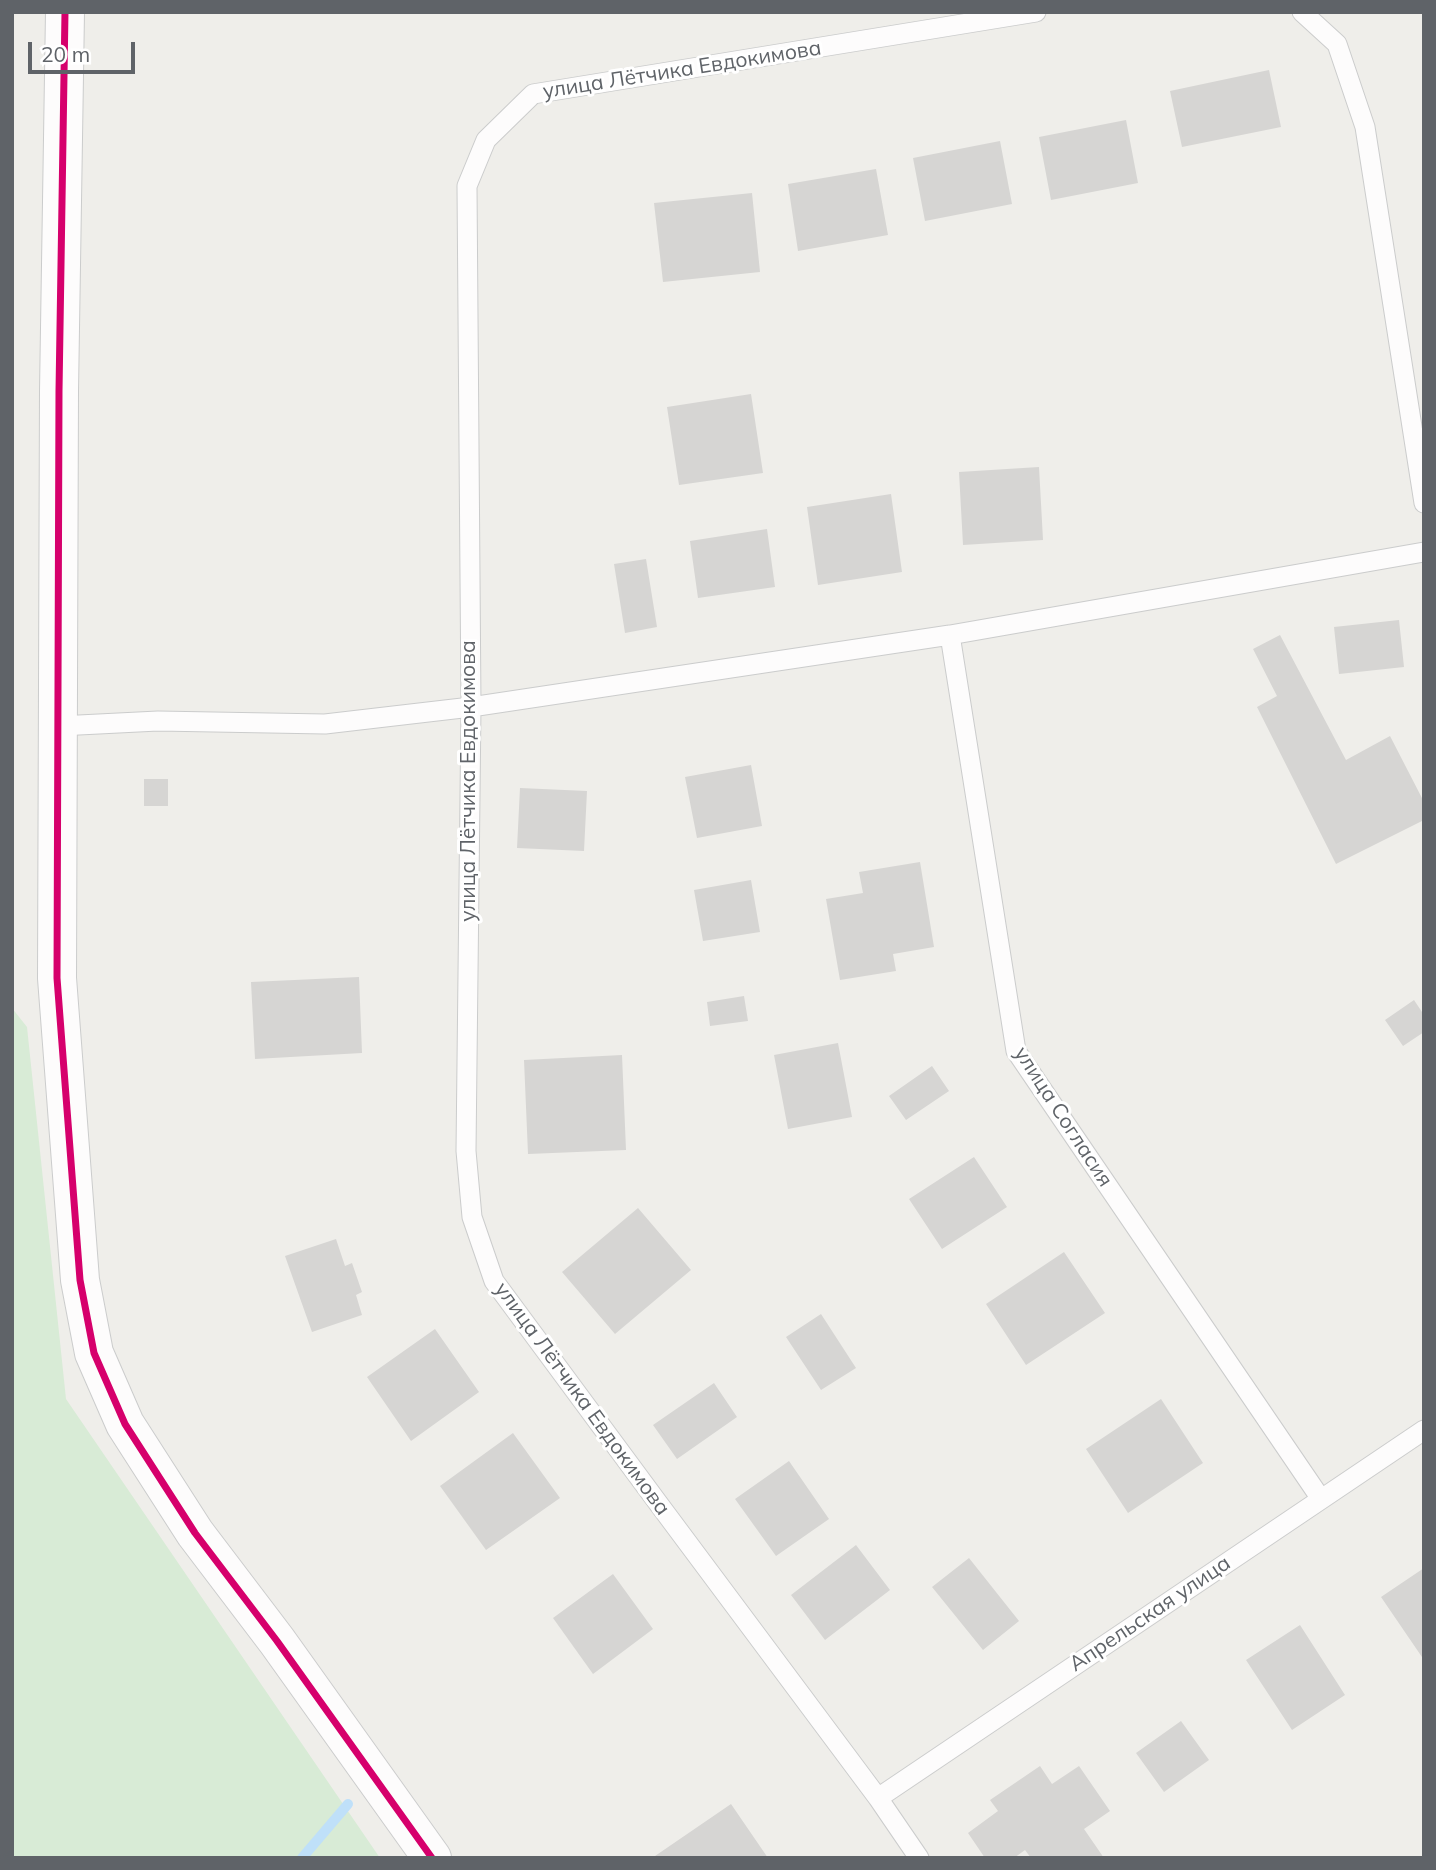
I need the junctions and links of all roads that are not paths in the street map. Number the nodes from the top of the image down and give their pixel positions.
1 (65, 12) edge
2 (1036, 12) edge
3 (1302, 12) edge
4 (1424, 503) edge
5 (1424, 552) edge
6 (950, 635) junction
7 (471, 708) junction
8 (59, 726) junction
9 (1424, 1430) edge
10 (1321, 1499) junction
11 (878, 1798) junction
12 (432, 1858) edge
13 (919, 1858) edge

1 - 8 street
2 - 7 lane, улица Лётчика Евдокимова
3 - 4 lane
5 - 6 lane
6 - 7 lane
6 - 10 lane, улица Согласия
7 - 8 lane
7 - 11 lane, улица Лётчика Евдокимова
8 - 12 street
9 - 10 lane, Апрельская улица
10 - 11 lane, Апрельская улица
11 - 13 lane, улица Лётчика Евдокимова

